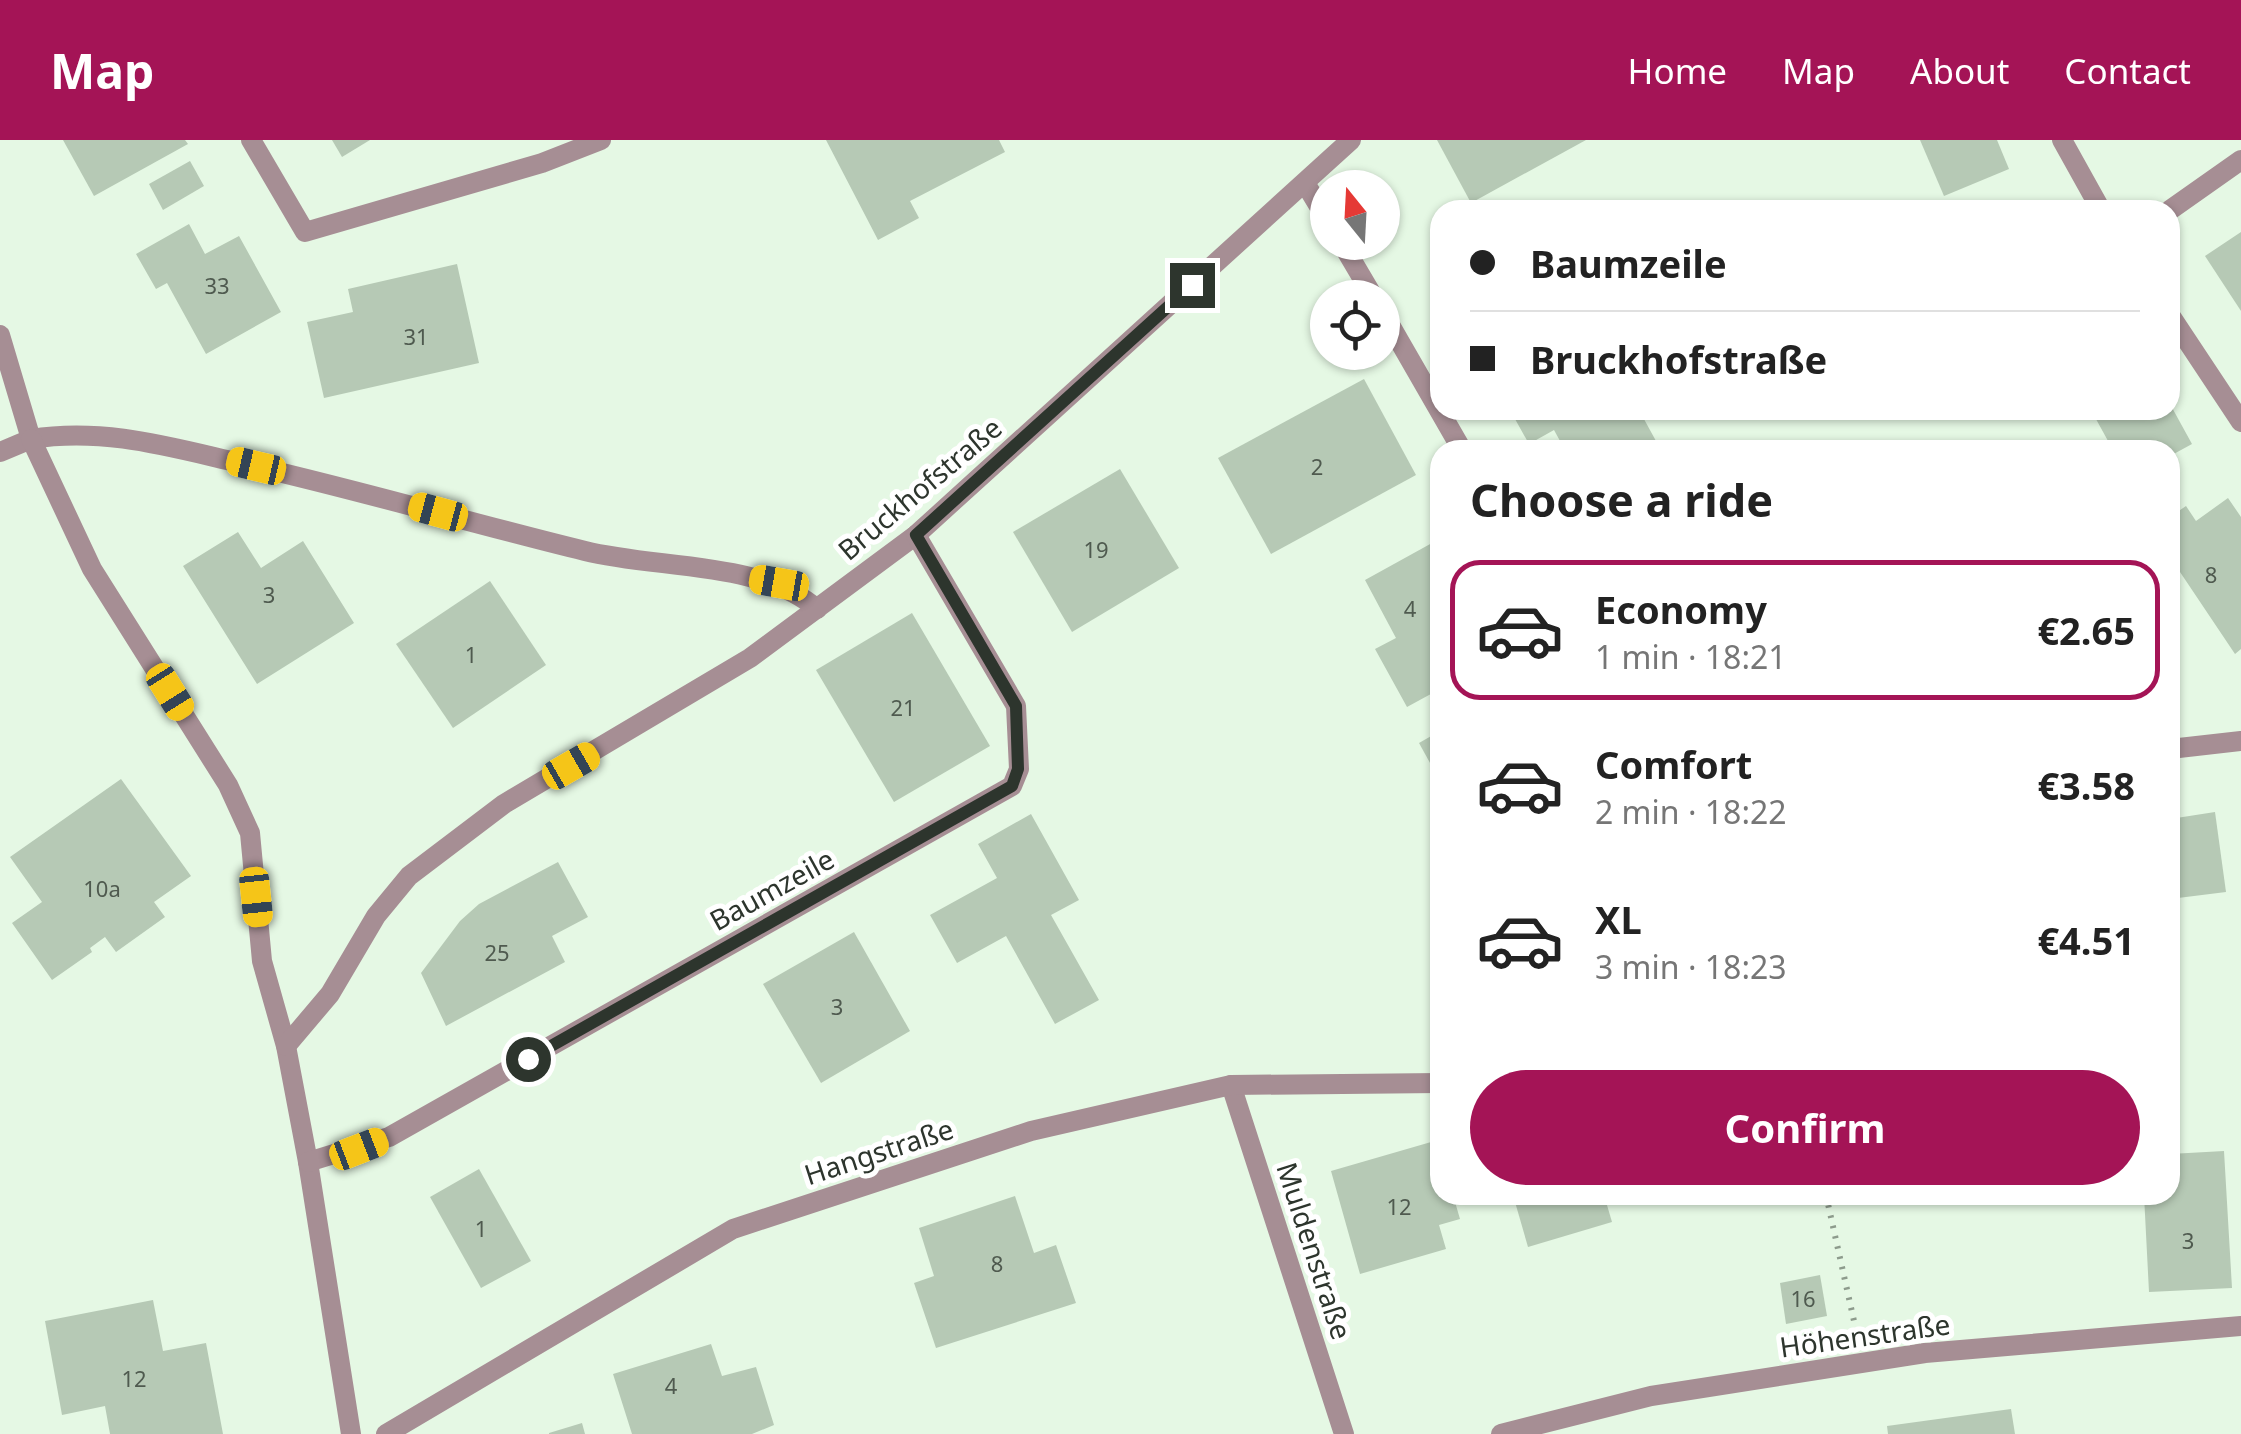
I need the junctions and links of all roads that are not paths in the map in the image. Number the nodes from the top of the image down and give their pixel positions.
1 (251, 140) edge
2 (602, 140) edge
3 (1351, 140) edge
4 (2062, 140) edge
5 (2241, 160) edge
6 (1304, 184) junction
7 (1310, 193) edge
8 (2095, 200) edge
9 (2180, 203) edge
10 (2180, 330) edge
11 (0, 335) edge
12 (1400, 343) edge
13 (1430, 395) edge
14 (2241, 422) edge
15 (31, 439) junction
16 (0, 452) edge
17 (916, 535) junction
18 (818, 608) junction
19 (2241, 741) edge
20 (2180, 749) edge
21 (286, 1046) junction
22 (1430, 1083) edge
23 (1232, 1086) junction
24 (308, 1162) junction
25 (2241, 1326) edge
26 (350, 1434) edge
27 (386, 1434) edge
28 (1344, 1434) edge
29 (1502, 1434) edge

1 - 2 street
3 - 6 street, Bruckhofstraße
4 - 8 street
5 - 9 street
6 - 7 street
6 - 17 street, Bruckhofstraße
10 - 14 street
11 - 15 street
12 - 13 street
15 - 16 street
15 - 18 street
15 - 21 street
17 - 18 street, Bruckhofstraße
17 - 24 street, Baumzeile
18 - 21 street, Bruckhofstraße
19 - 20 street
21 - 24 street
22 - 23 street, Hangstraße
23 - 27 street, Hangstraße
23 - 28 street, Muldenstraße
24 - 26 street
25 - 29 street, Höhenstraße

